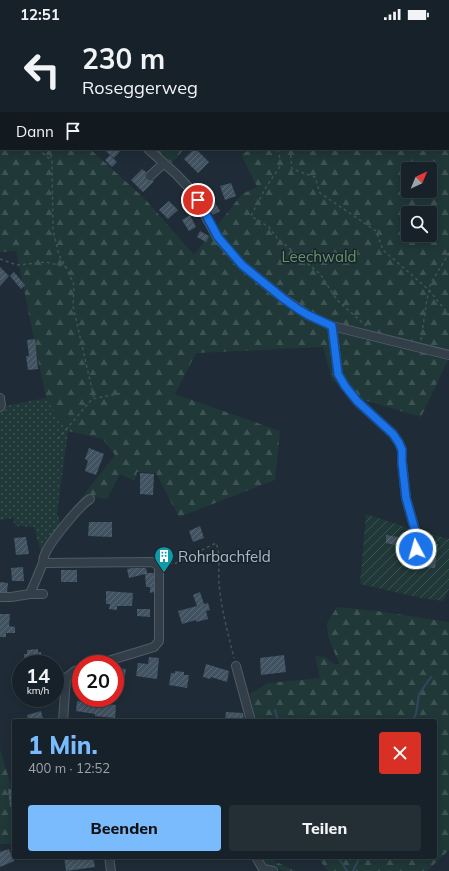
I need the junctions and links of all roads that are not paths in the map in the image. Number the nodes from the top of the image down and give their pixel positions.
1 (149, 150) edge
2 (164, 162) junction
3 (150, 176) dead end
4 (332, 326) junction
5 (449, 355) edge
6 (0, 398) edge
7 (0, 407) edge
8 (90, 499) dead end
9 (416, 549) dead end
10 (42, 563) junction
11 (30, 594) junction
12 (43, 594) dead end
13 (0, 597) edge
14 (124, 656) edge
15 (236, 666) road end
16 (72, 673) edge
17 (63, 719) edge
18 (250, 719) edge
19 (108, 859) edge
20 (257, 859) edge
21 (111, 871) edge
22 (273, 871) edge

1 - 2 street
2 - 3 street
2 - 4 street
4 - 5 street
4 - 9 street
6 - 7 street
8 - 10 street
10 - 11 street
10 - 14 street
11 - 12 street
11 - 13 street
15 - 18 street
16 - 17 street
19 - 21 street
20 - 22 street

